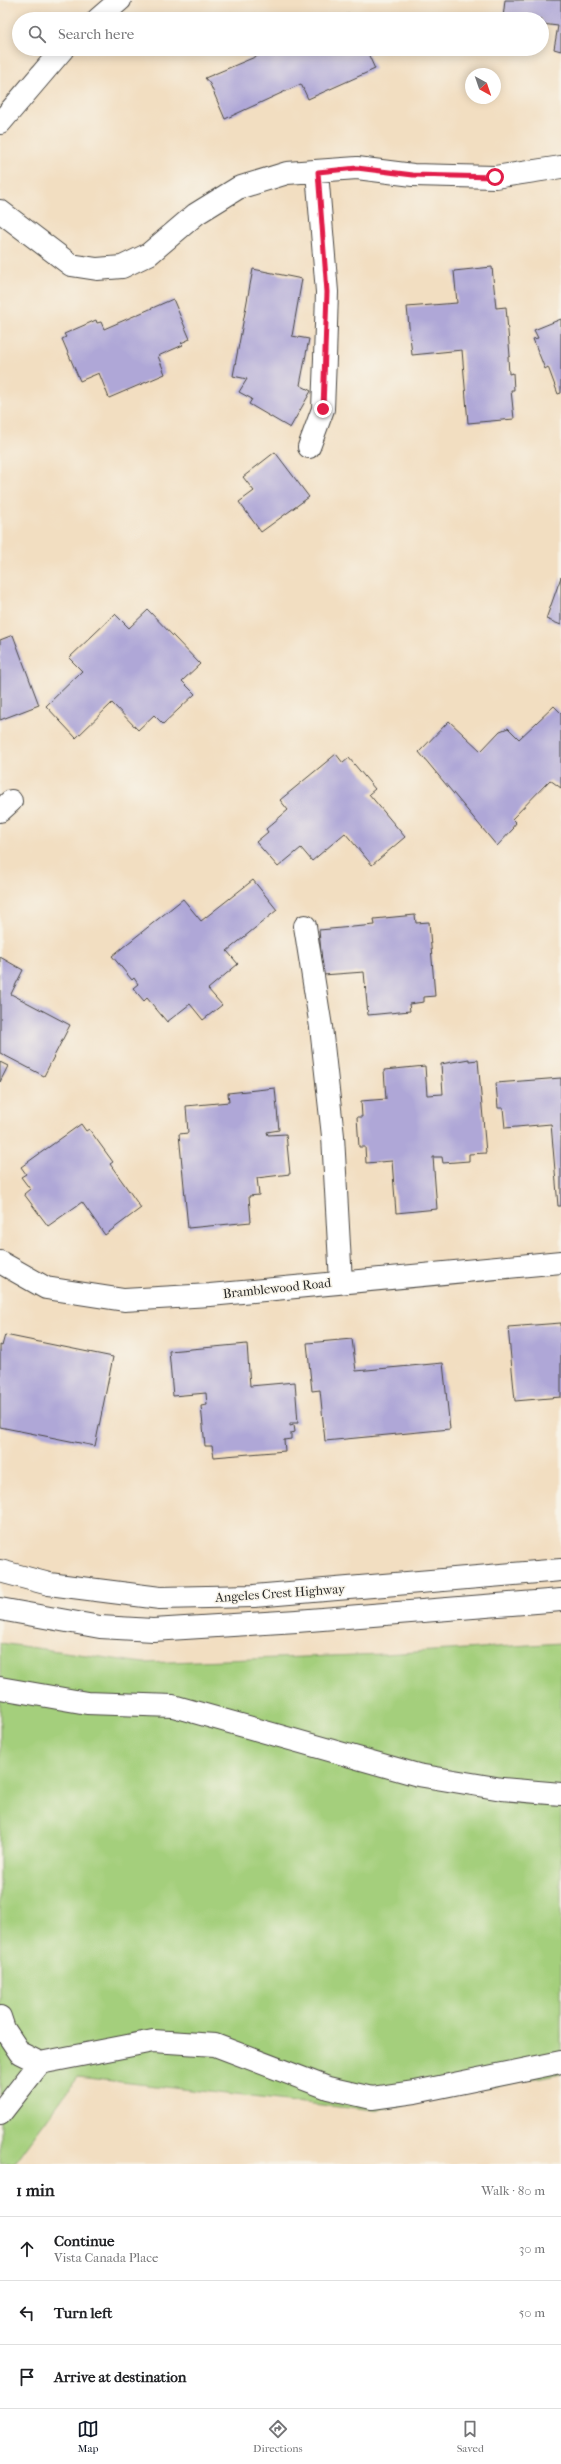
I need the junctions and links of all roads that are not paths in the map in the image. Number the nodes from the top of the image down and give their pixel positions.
1 (120, 0) edge
2 (106, 12) edge
3 (57, 56) edge
4 (0, 123) edge
5 (561, 167) edge
6 (318, 172) junction
7 (0, 211) edge
8 (309, 447) dead end
9 (305, 926) dead end
10 (0, 1262) edge
11 (561, 1262) edge
12 (342, 1282) junction
13 (561, 1570) edge
14 (0, 1571) edge
15 (561, 1600) edge
16 (0, 1609) edge
17 (0, 1688) edge
18 (561, 1794) edge
19 (0, 2017) edge
20 (561, 2062) edge
21 (40, 2063) junction
22 (0, 2114) edge

1 - 2 main road
3 - 4 main road
5 - 6 main road
6 - 7 main road
6 - 8 main road
9 - 12 main road
10 - 12 main road, Bramblewood Road
11 - 12 main road, Bramblewood Road
13 - 14 main road, Angeles Crest Highway
15 - 16 main road
17 - 18 main road
19 - 21 main road
20 - 21 main road
21 - 22 main road

